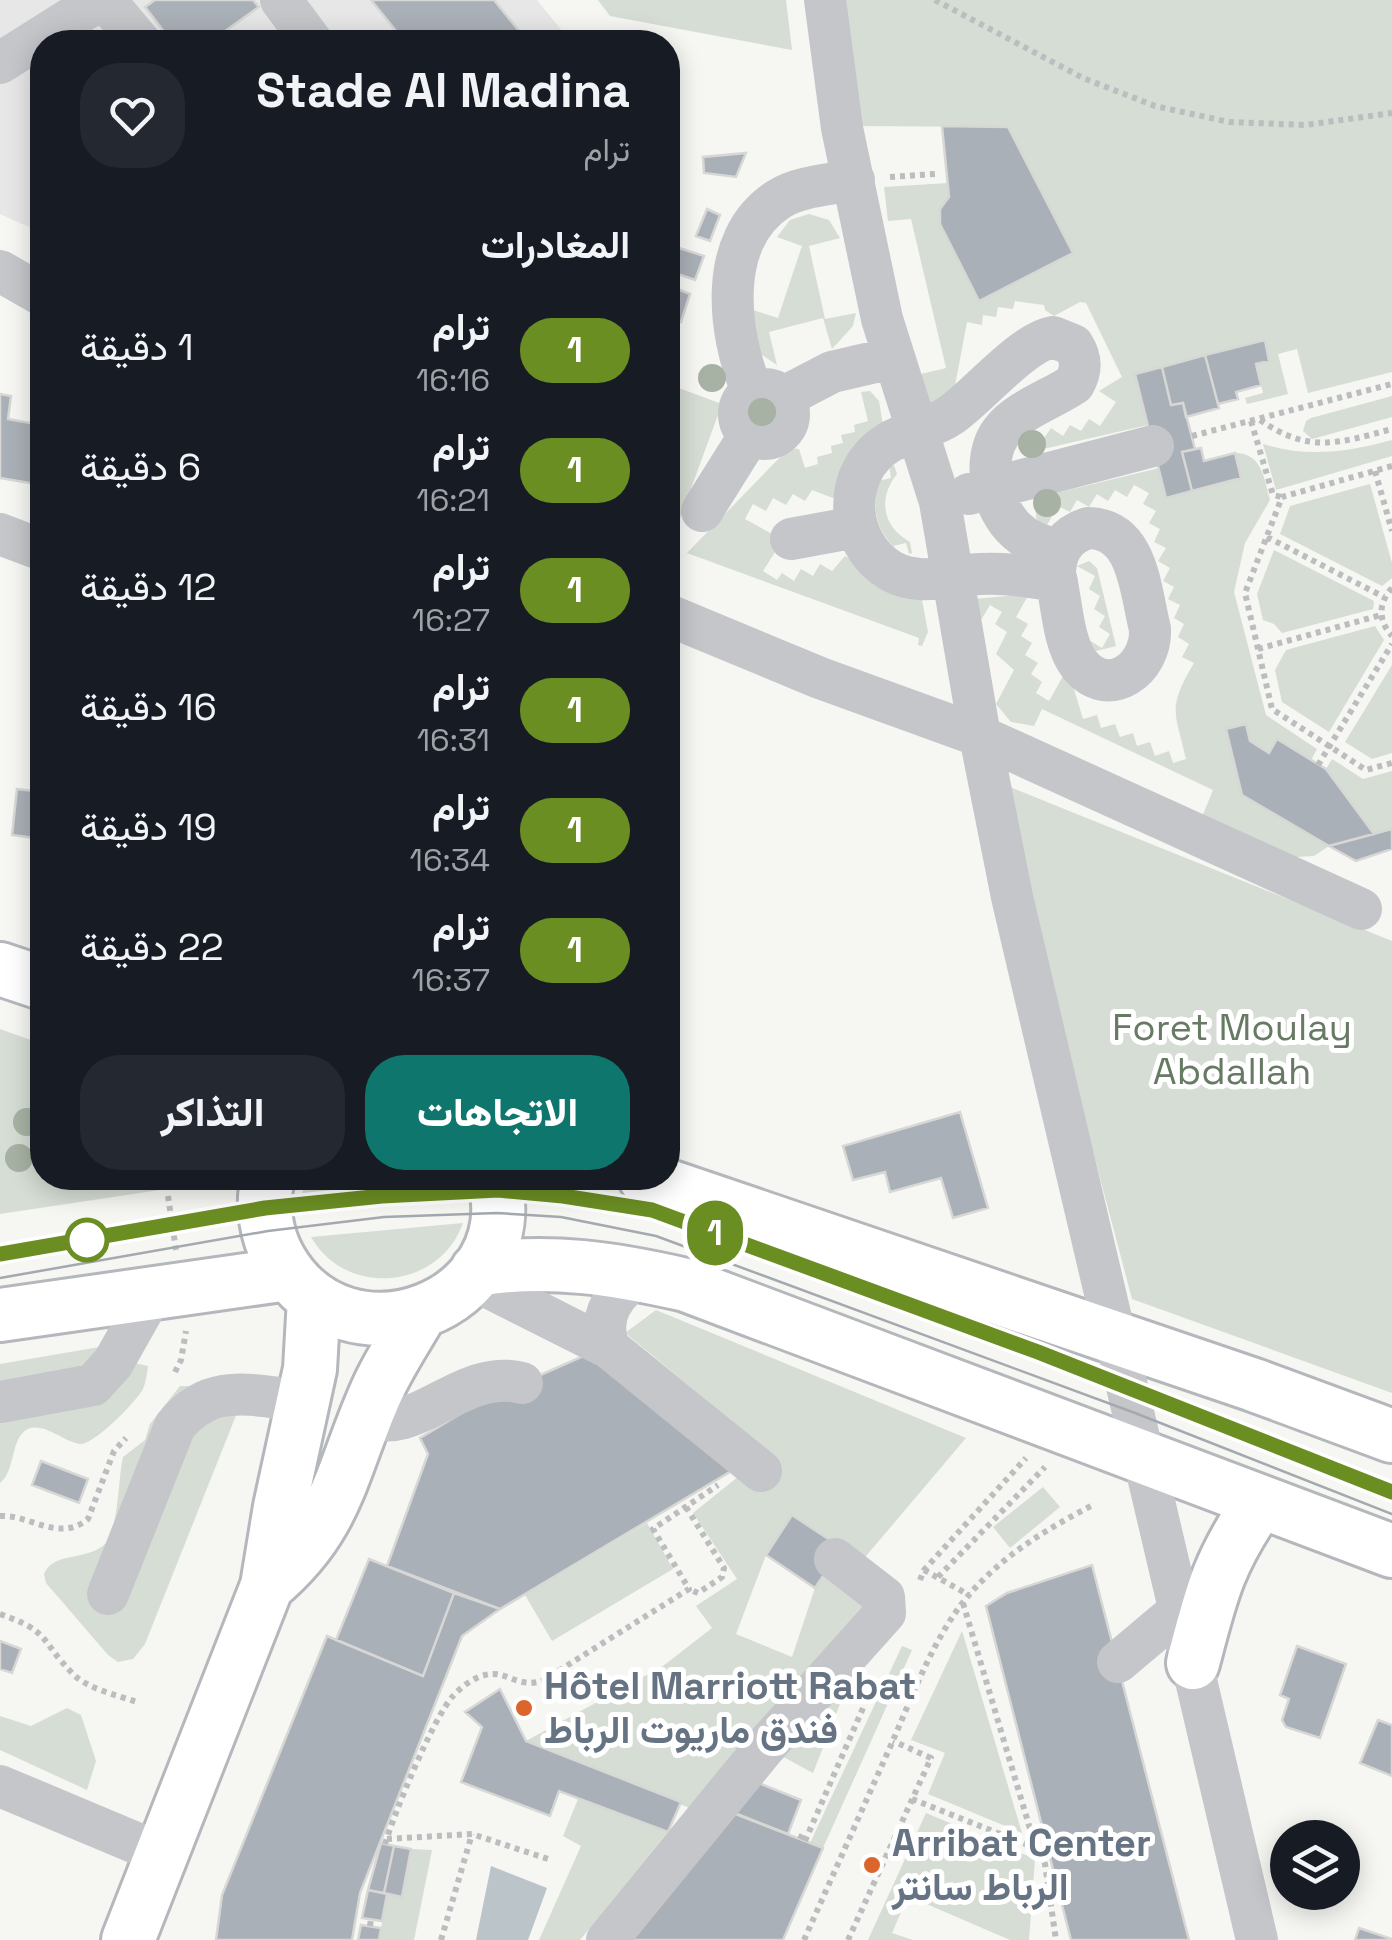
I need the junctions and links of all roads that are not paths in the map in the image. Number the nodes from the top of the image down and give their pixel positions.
1 (102, 0) edge
2 (824, 0) edge
3 (54, 30) edge
4 (129, 30) edge
5 (30, 45) edge
6 (0, 64) edge
7 (854, 180) junction
8 (0, 271) edge
9 (30, 288) edge
10 (892, 358) junction
11 (768, 394) junction
12 (919, 432) junction
13 (1172, 441) road end
14 (993, 488) junction
15 (940, 502) junction
16 (702, 511) dead end
17 (856, 527) junction
18 (0, 534) edge
19 (790, 539) dead end
20 (30, 545) edge
21 (953, 577) junction
22 (680, 620) edge
23 (980, 736) junction
24 (1361, 910) dead end
25 (0, 969) edge
26 (30, 980) edge
27 (267, 1190) edge
28 (498, 1190) edge
29 (680, 1190) edge
30 (474, 1274) junction
31 (641, 1275) junction
32 (301, 1286) junction
33 (170, 1306) junction
34 (420, 1314) junction
35 (0, 1315) edge
36 (1118, 1339) junction
37 (608, 1348) junction
38 (522, 1383) dead end
39 (304, 1401) junction
40 (0, 1402) edge
41 (366, 1416) junction
42 (1392, 1436) edge
43 (1146, 1461) junction
44 (748, 1472) road end
45 (1260, 1502) junction
46 (1392, 1552) edge
47 (834, 1559) dead end
48 (267, 1586) junction
49 (108, 1594) dead end
50 (1181, 1610) junction
51 (1118, 1662) dead end
52 (1193, 1663) junction
53 (0, 1786) edge
54 (162, 1854) junction
55 (128, 1940) edge
56 (607, 1940) edge
57 (1258, 1940) edge

1 - 3 street
1 - 4 street
2 - 7 street
5 - 6 street
7 - 10 street
7 - 11 street
8 - 9 street
10 - 11 street
10 - 12 street
11 - 16 street
12 - 14 street
12 - 15 street
12 - 17 street
13 - 14 street
14 - 15 street
14 - 21 street
15 - 21 street
17 - 19 street
17 - 21 street
18 - 20 street
21 - 23 street
22 - 23 street
23 - 24 street
23 - 36 street
25 - 26 main road
27 - 32 main road
28 - 30 main road
29 - 36 main road
30 - 31 main road
30 - 34 main road
30 - 37 street
31 - 37 street
31 - 43 main road
32 - 33 main road
32 - 34 main road
32 - 39 main road
33 - 35 main road
33 - 40 street
34 - 41 main road
36 - 42 main road
36 - 43 street
37 - 44 street
38 - 41 street
39 - 48 main road
39 - 49 street
41 - 48 main road
43 - 45 main road
43 - 50 street
45 - 46 main road
45 - 52 main road
47 - 56 street
48 - 54 main road
50 - 51 street
50 - 52 street
52 - 57 street
53 - 54 street
54 - 55 main road

